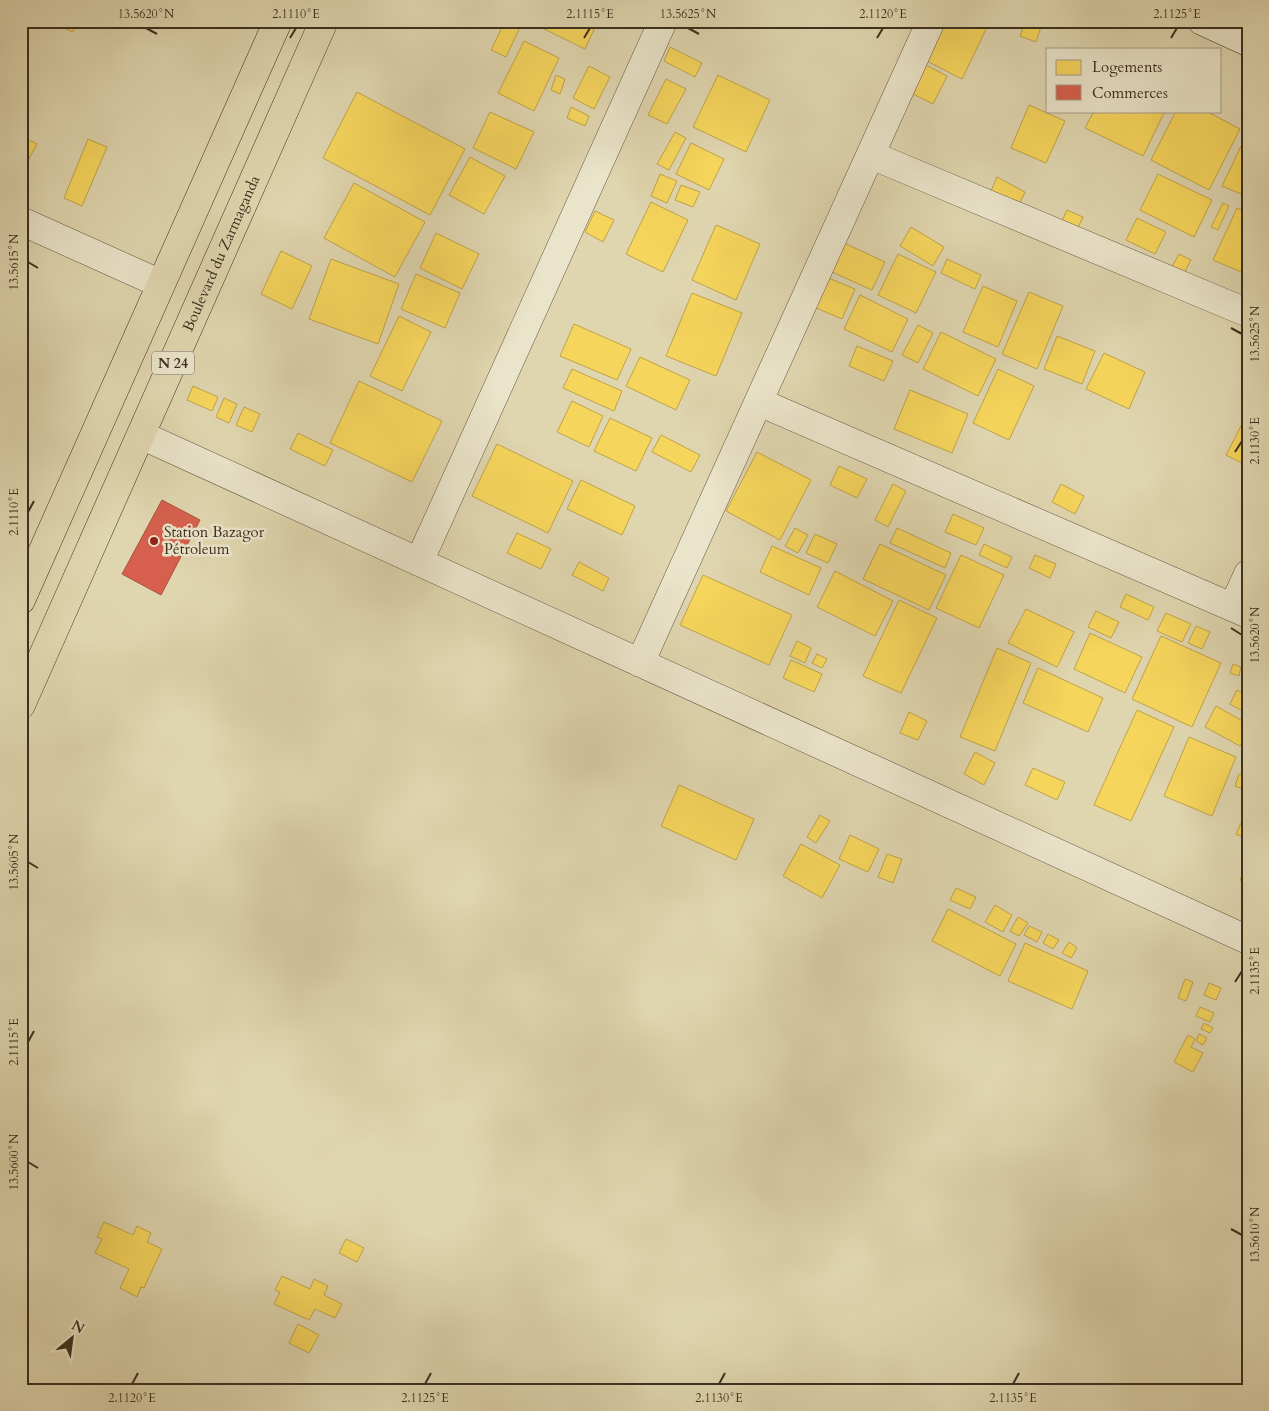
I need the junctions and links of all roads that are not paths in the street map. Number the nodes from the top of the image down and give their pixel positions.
1 (278, 21) edge
2 (324, 21) edge
3 (663, 21) edge
4 (931, 21) edge
5 (1202, 21) edge
6 (1248, 42) edge
7 (871, 155) junction
8 (21, 221) edge
9 (162, 284) junction
10 (1248, 313) edge
11 (759, 402) junction
12 (141, 435) junction
13 (62, 509) junction
14 (102, 524) junction
15 (419, 562) junction
16 (1248, 574) edge
17 (21, 600) edge
18 (1240, 610) edge
19 (640, 663) junction
20 (21, 705) edge
21 (1248, 940) edge

1 - 9 main road, N 24
2 - 12 main road, Boulevard du Zarmaganda / N 24
3 - 15 street
4 - 7 street
5 - 6 street
7 - 10 street
7 - 11 street
8 - 9 street
9 - 13 main road, N 24
11 - 18 street
11 - 19 street
12 - 14 main road, Boulevard du Zarmaganda / N 24
12 - 15 street
13 - 14 main road
13 - 17 main road, N 24
14 - 20 main road, Boulevard du Zarmaganda / N 24
15 - 19 street
16 - 18 street
19 - 21 street

